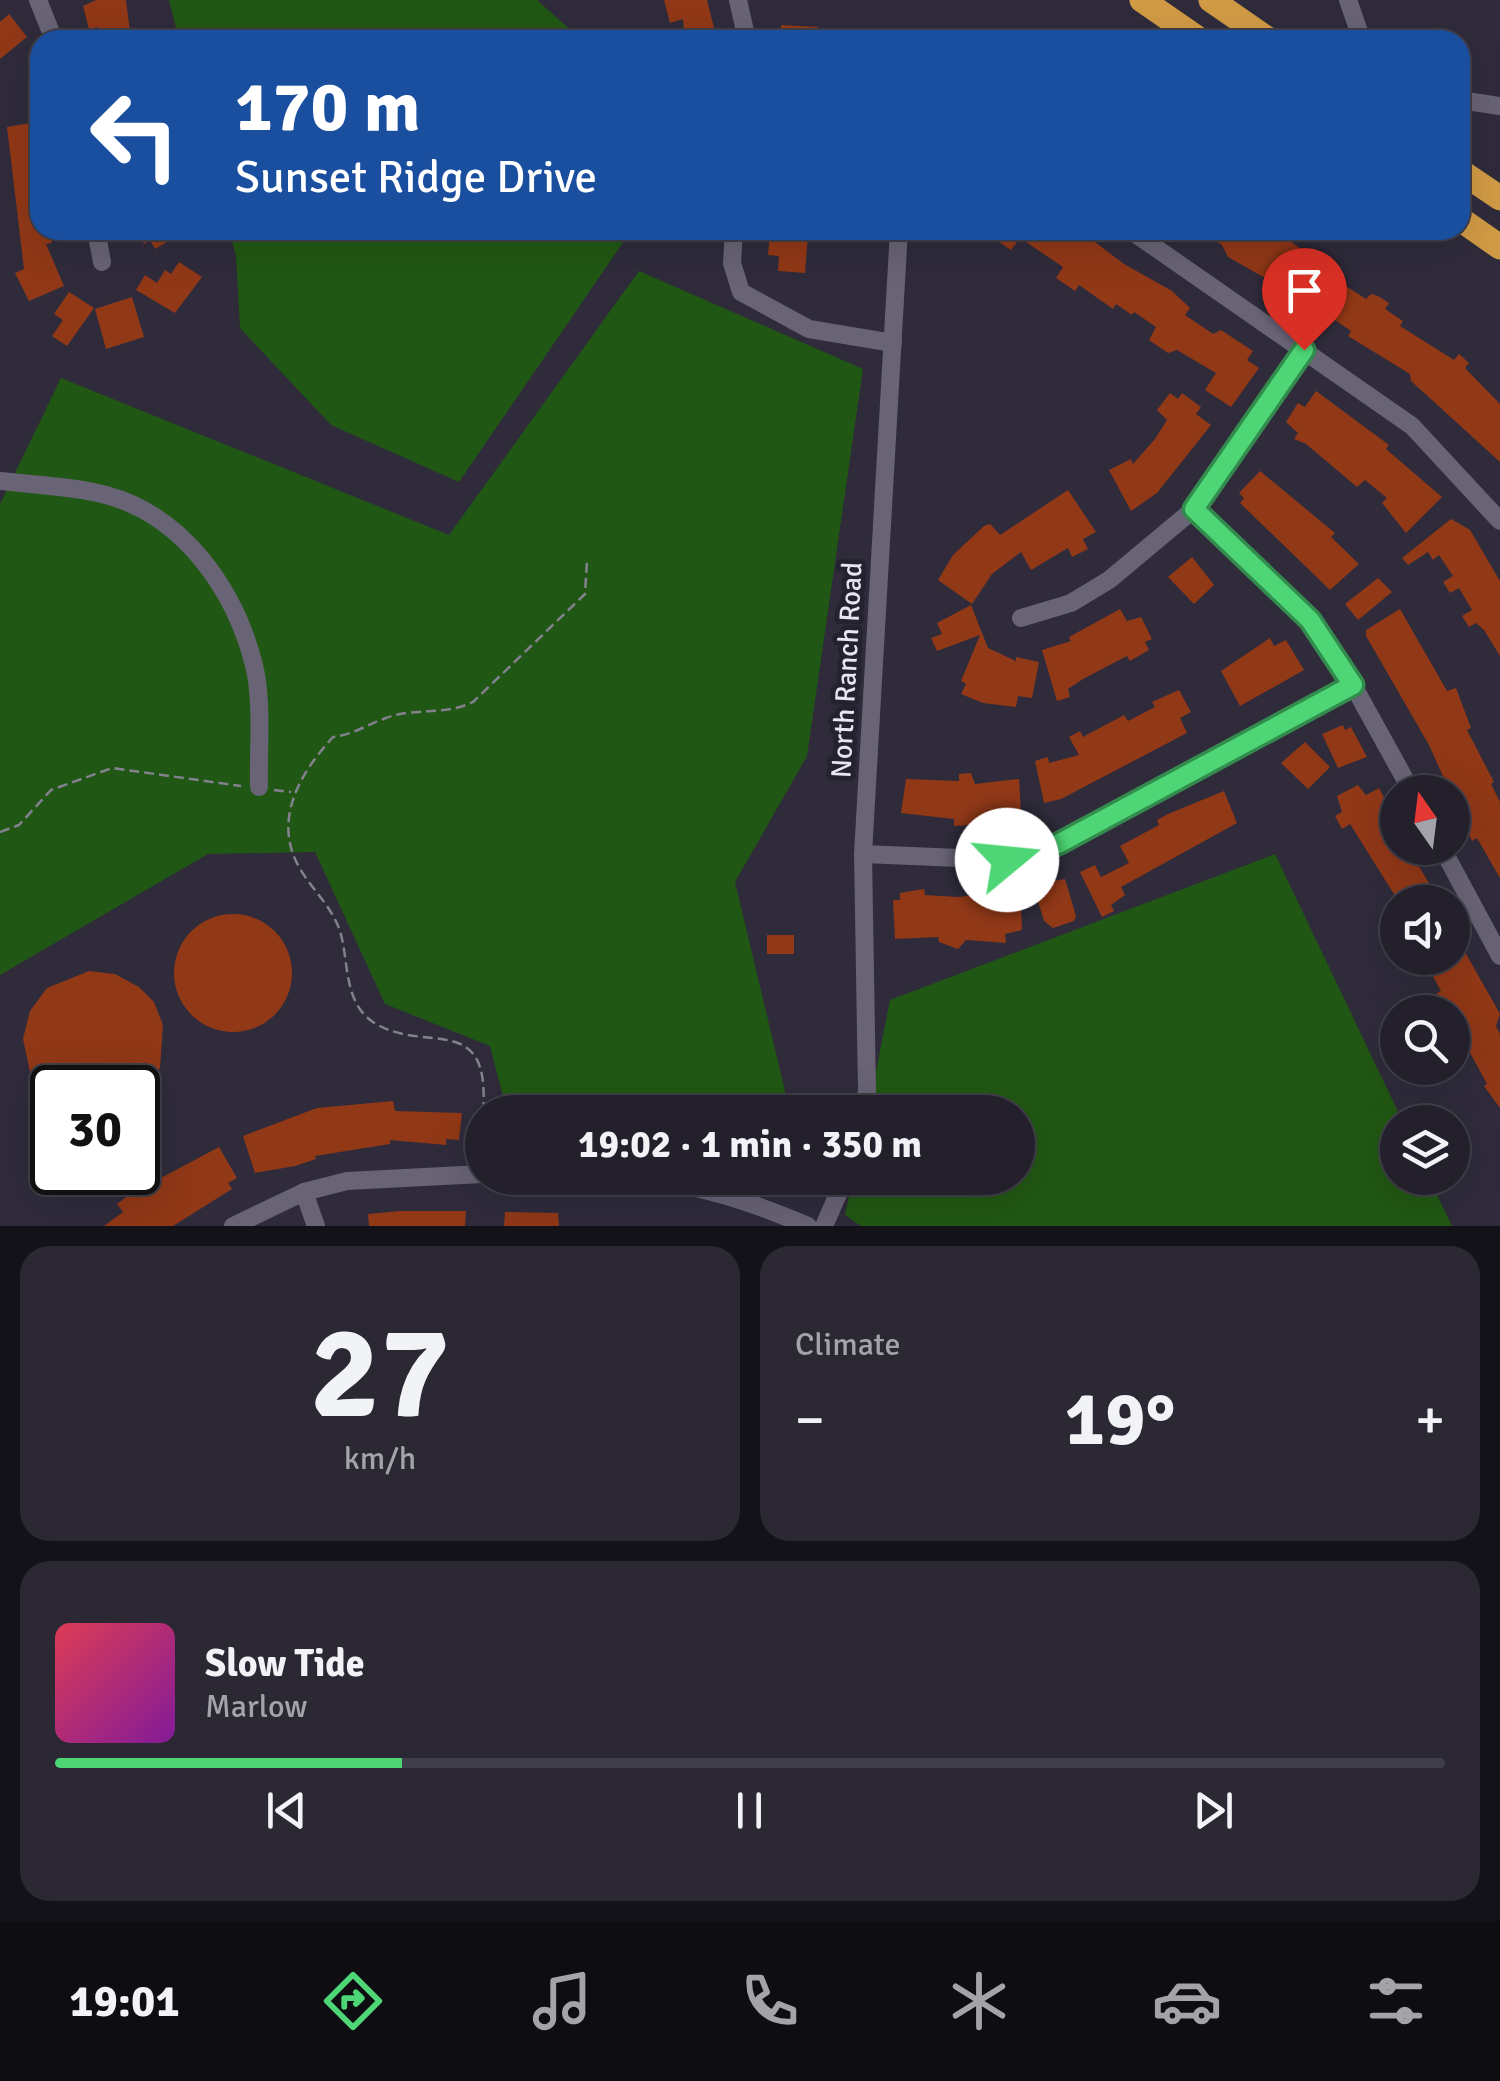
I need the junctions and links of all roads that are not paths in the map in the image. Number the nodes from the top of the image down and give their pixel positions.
1 (38, 0) edge
2 (738, 0) edge
3 (1142, 0) edge
4 (1211, 0) edge
5 (1348, 0) edge
6 (50, 30) edge
7 (745, 30) edge
8 (1186, 30) edge
9 (1254, 30) edge
10 (1358, 30) edge
11 (1470, 102) edge
12 (1500, 106) edge
13 (1470, 177) edge
14 (1500, 198) edge
15 (1470, 226) edge
16 (98, 240) edge
17 (733, 240) edge
18 (898, 240) edge
19 (1144, 240) edge
20 (1500, 247) edge
21 (102, 262) dead end
22 (893, 342) junction
23 (1304, 350) junction
24 (0, 480) edge
25 (1194, 509) junction
26 (1500, 520) edge
27 (1021, 618) dead end
28 (1353, 685) junction
29 (1403, 775) edge
30 (259, 787) road end
31 (863, 854) junction
32 (1451, 865) edge
33 (1500, 956) edge
34 (867, 1095) edge
35 (465, 1174) edge
36 (304, 1192) junction
37 (737, 1195) edge
38 (838, 1195) edge
39 (233, 1226) edge
40 (316, 1226) edge
41 (808, 1226) edge
42 (824, 1226) edge

1 - 6 street
2 - 7 street
3 - 8 highway
4 - 9 highway
5 - 10 street
11 - 12 street
13 - 14 highway
15 - 20 highway
16 - 21 street
17 - 22 street
18 - 22 street, North Ranch Road
19 - 23 street
22 - 31 street, North Ranch Road
23 - 25 street
23 - 26 street
24 - 30 street
25 - 27 street
25 - 28 street
28 - 29 street
28 - 31 street
31 - 34 street, North Ranch Road
32 - 33 street
35 - 36 street
36 - 39 street
36 - 40 street
37 - 41 street
38 - 42 street

